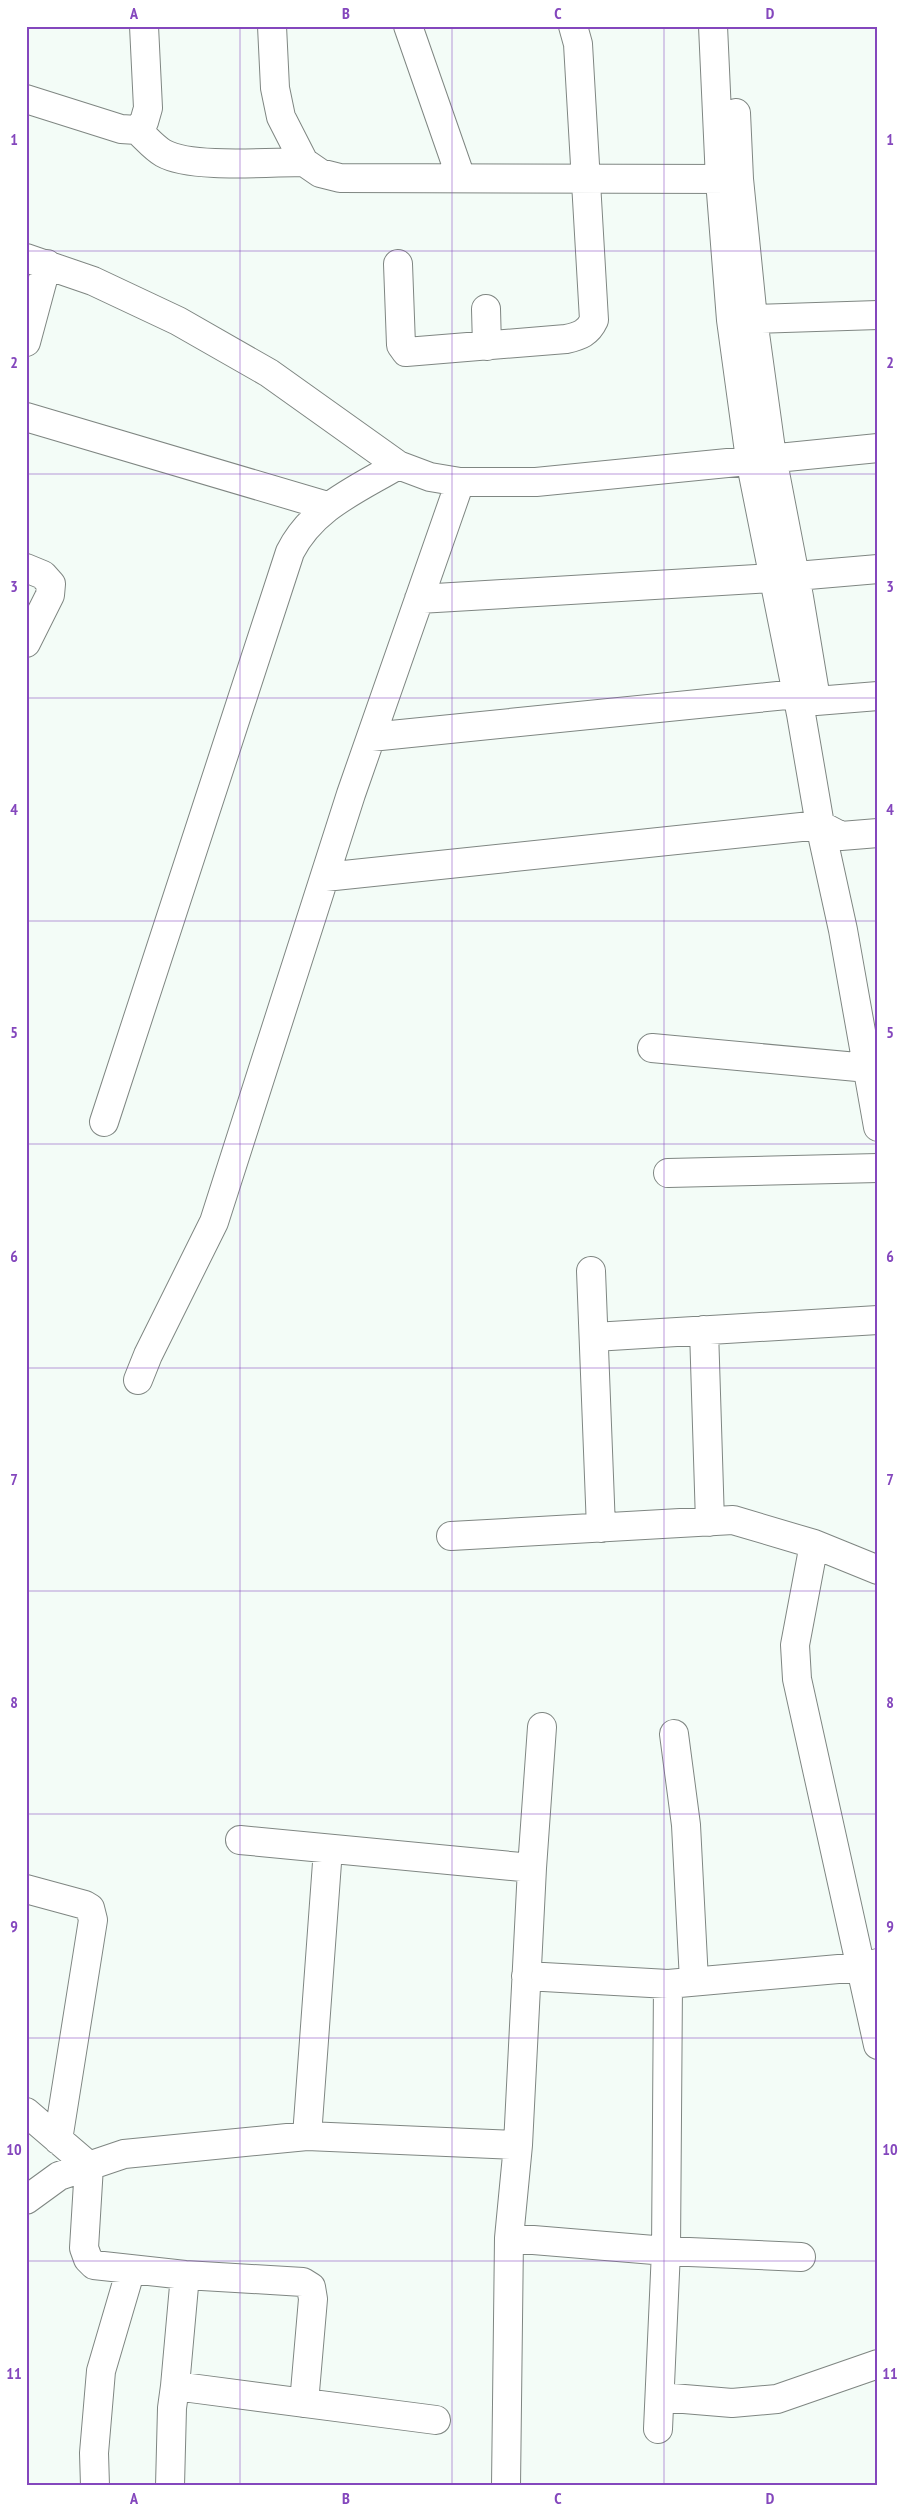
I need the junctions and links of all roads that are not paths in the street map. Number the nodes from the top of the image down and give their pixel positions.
1 (144, 26) edge
2 (272, 26) edge
3 (408, 26) edge
4 (573, 26) edge
5 (713, 26) edge
6 (732, 26) edge
7 (26, 99) edge
8 (137, 130) junction
9 (304, 162) junction
10 (461, 178) junction
11 (586, 178) junction
12 (729, 179) junction
13 (37, 261) edge
14 (398, 264) dead end
15 (486, 309) dead end
16 (878, 315) edge
17 (753, 318) junction
18 (26, 342) edge
19 (487, 346) junction
20 (26, 417) edge
21 (878, 448) edge
22 (761, 458) junction
23 (398, 465) junction
24 (460, 482) junction
25 (327, 506) junction
26 (26, 568) edge
27 (878, 569) edge
28 (784, 577) junction
29 (419, 599) junction
30 (26, 643) edge
31 (878, 696) edge
32 (806, 698) junction
33 (371, 737) junction
34 (830, 831) junction
35 (878, 833) edge
36 (324, 877) junction
37 (878, 1017) edge
38 (652, 1048) dead end
39 (868, 1068) junction
40 (104, 1122) dead end
41 (878, 1127) edge
42 (878, 1168) edge
43 (668, 1173) dead end
44 (591, 1271) dead end
45 (878, 1320) edge
46 (704, 1330) junction
47 (594, 1337) junction
48 (138, 1380) dead end
49 (710, 1522) junction
50 (601, 1528) junction
51 (451, 1536) dead end
52 (814, 1544) junction
53 (878, 1570) edge
54 (542, 1727) dead end
55 (674, 1734) dead end
56 (240, 1840) dead end
57 (328, 1849) junction
58 (532, 1868) junction
59 (26, 1889) edge
60 (869, 1965) edge
61 (526, 1976) junction
62 (681, 1983) junction
63 (878, 2045) edge
64 (26, 2112) edge
65 (307, 2136) junction
66 (58, 2140) junction
67 (518, 2145) junction
68 (89, 2166) junction
69 (26, 2200) edge
70 (509, 2238) junction
71 (666, 2251) junction
72 (801, 2257) dead end
73 (131, 2270) junction
74 (185, 2274) junction
75 (878, 2364) edge
76 (176, 2386) junction
77 (660, 2397) junction
78 (304, 2403) junction
79 (436, 2420) dead end
80 (658, 2429) dead end
81 (95, 2486) edge
82 (170, 2486) edge
83 (506, 2486) edge

1 - 8 street
2 - 9 street
3 - 10 street
4 - 11 street
5 - 12 street
6 - 12 street
7 - 8 street
8 - 9 street
9 - 10 street
10 - 11 street
11 - 12 street
11 - 19 street
12 - 17 street
12 - 22 street
13 - 18 street
13 - 23 street
14 - 19 street
15 - 19 street
16 - 17 street
17 - 22 street
20 - 25 street
21 - 22 street
22 - 24 street
22 - 28 street
23 - 24 street
23 - 25 street
24 - 29 street
25 - 40 street
26 - 30 street
27 - 28 street
28 - 29 street
28 - 32 street
29 - 33 street
31 - 32 street
32 - 33 street
32 - 34 street
33 - 36 street
34 - 35 street
34 - 36 street
34 - 37 street
34 - 39 street
36 - 48 street
38 - 39 street
39 - 41 street
42 - 43 street
44 - 47 street
45 - 46 street
46 - 47 street
46 - 49 street
47 - 50 street
49 - 50 street
49 - 52 street
50 - 51 street
52 - 53 street
52 - 60 street
54 - 58 street
55 - 62 street
56 - 57 street
57 - 58 street
57 - 65 street
58 - 61 street
59 - 66 street
60 - 62 street
60 - 63 street
61 - 62 street
61 - 67 street
62 - 71 street
64 - 66 street
65 - 67 street
65 - 68 street
66 - 68 street
67 - 70 street
68 - 69 street
68 - 73 street
70 - 71 street
70 - 83 street
71 - 72 street
71 - 77 street
73 - 74 street
73 - 81 street
74 - 76 street
74 - 78 street
75 - 77 street
76 - 78 street
76 - 82 street
77 - 80 street
78 - 79 street

